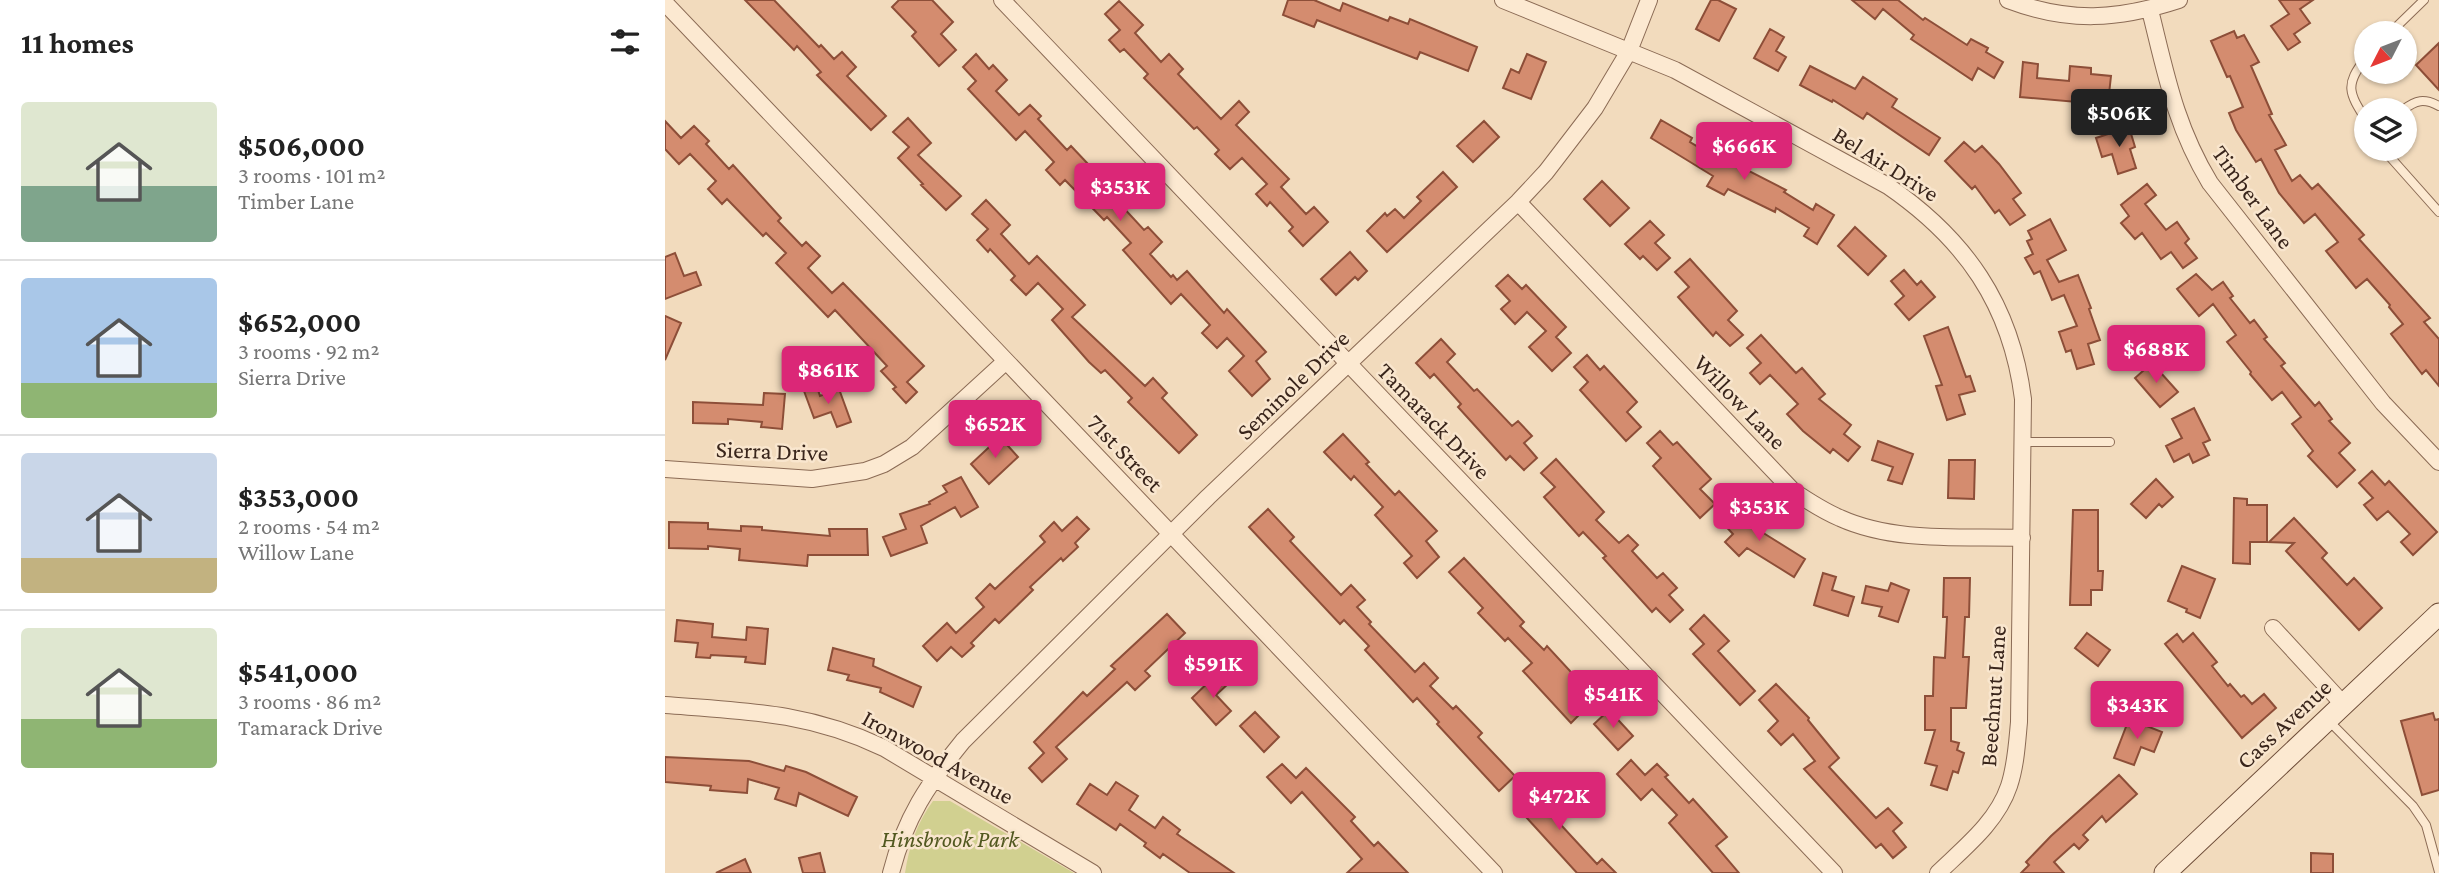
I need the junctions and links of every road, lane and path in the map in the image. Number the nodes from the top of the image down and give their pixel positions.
1 (1002, 0) edge
2 (1503, 0) edge
3 (1649, 0) edge
4 (2008, 0) edge
5 (2179, 0) edge
6 (2424, 0) edge
7 (665, 3) edge
8 (2150, 9) junction
9 (2403, 21) edge
10 (1629, 51) junction
11 (2354, 77) edge
12 (2354, 100) edge
13 (2417, 101) edge
14 (2439, 106) edge
15 (2394, 161) edge
16 (1518, 202) junction
17 (2439, 212) edge
18 (1006, 361) junction
19 (1348, 363) junction
20 (2023, 442) junction
21 (2110, 442) dead end
22 (2439, 462) edge
23 (665, 469) edge
24 (1171, 534) junction
25 (2022, 538) junction
26 (2439, 614) edge
27 (2273, 628) dead end
28 (2343, 704) junction
29 (665, 705) edge
30 (2327, 720) junction
31 (933, 778) junction
32 (2426, 825) junction
33 (2439, 828) edge
34 (2439, 872) edge
35 (891, 873) edge
36 (1093, 873) edge
37 (1494, 873) edge
38 (1834, 873) edge
39 (1938, 873) edge
40 (2165, 873) edge

1 - 19 street, Tamarack Drive
2 - 10 street, Bel Air Drive
3 - 10 street, Seminole Drive
4 - 8 street
5 - 8 street
6 - 9 lane
7 - 18 street, 71st Street
8 - 22 street, Timber Lane
10 - 16 street, Seminole Drive
10 - 20 street, Bel Air Drive
11 - 12 lane
13 - 14 lane
15 - 17 lane
16 - 19 street, Seminole Drive
16 - 25 street, Willow Lane
18 - 23 street, Sierra Drive
18 - 24 street, 71st Street
19 - 24 street, Seminole Drive
19 - 38 street, Tamarack Drive
20 - 21 lane
20 - 25 street, Bel Air Drive
24 - 31 street, Seminole Drive
24 - 37 street, 71st Street
25 - 39 street, Beechnut Lane
26 - 28 main road, Cass Avenue
27 - 28 street
28 - 30 main road, Cass Avenue
29 - 31 street, Ironwood Avenue
30 - 32 lane
30 - 40 main road, Cass Avenue
31 - 35 street, Seminole Drive
31 - 36 street, Ironwood Avenue
32 - 33 lane
32 - 34 lane

